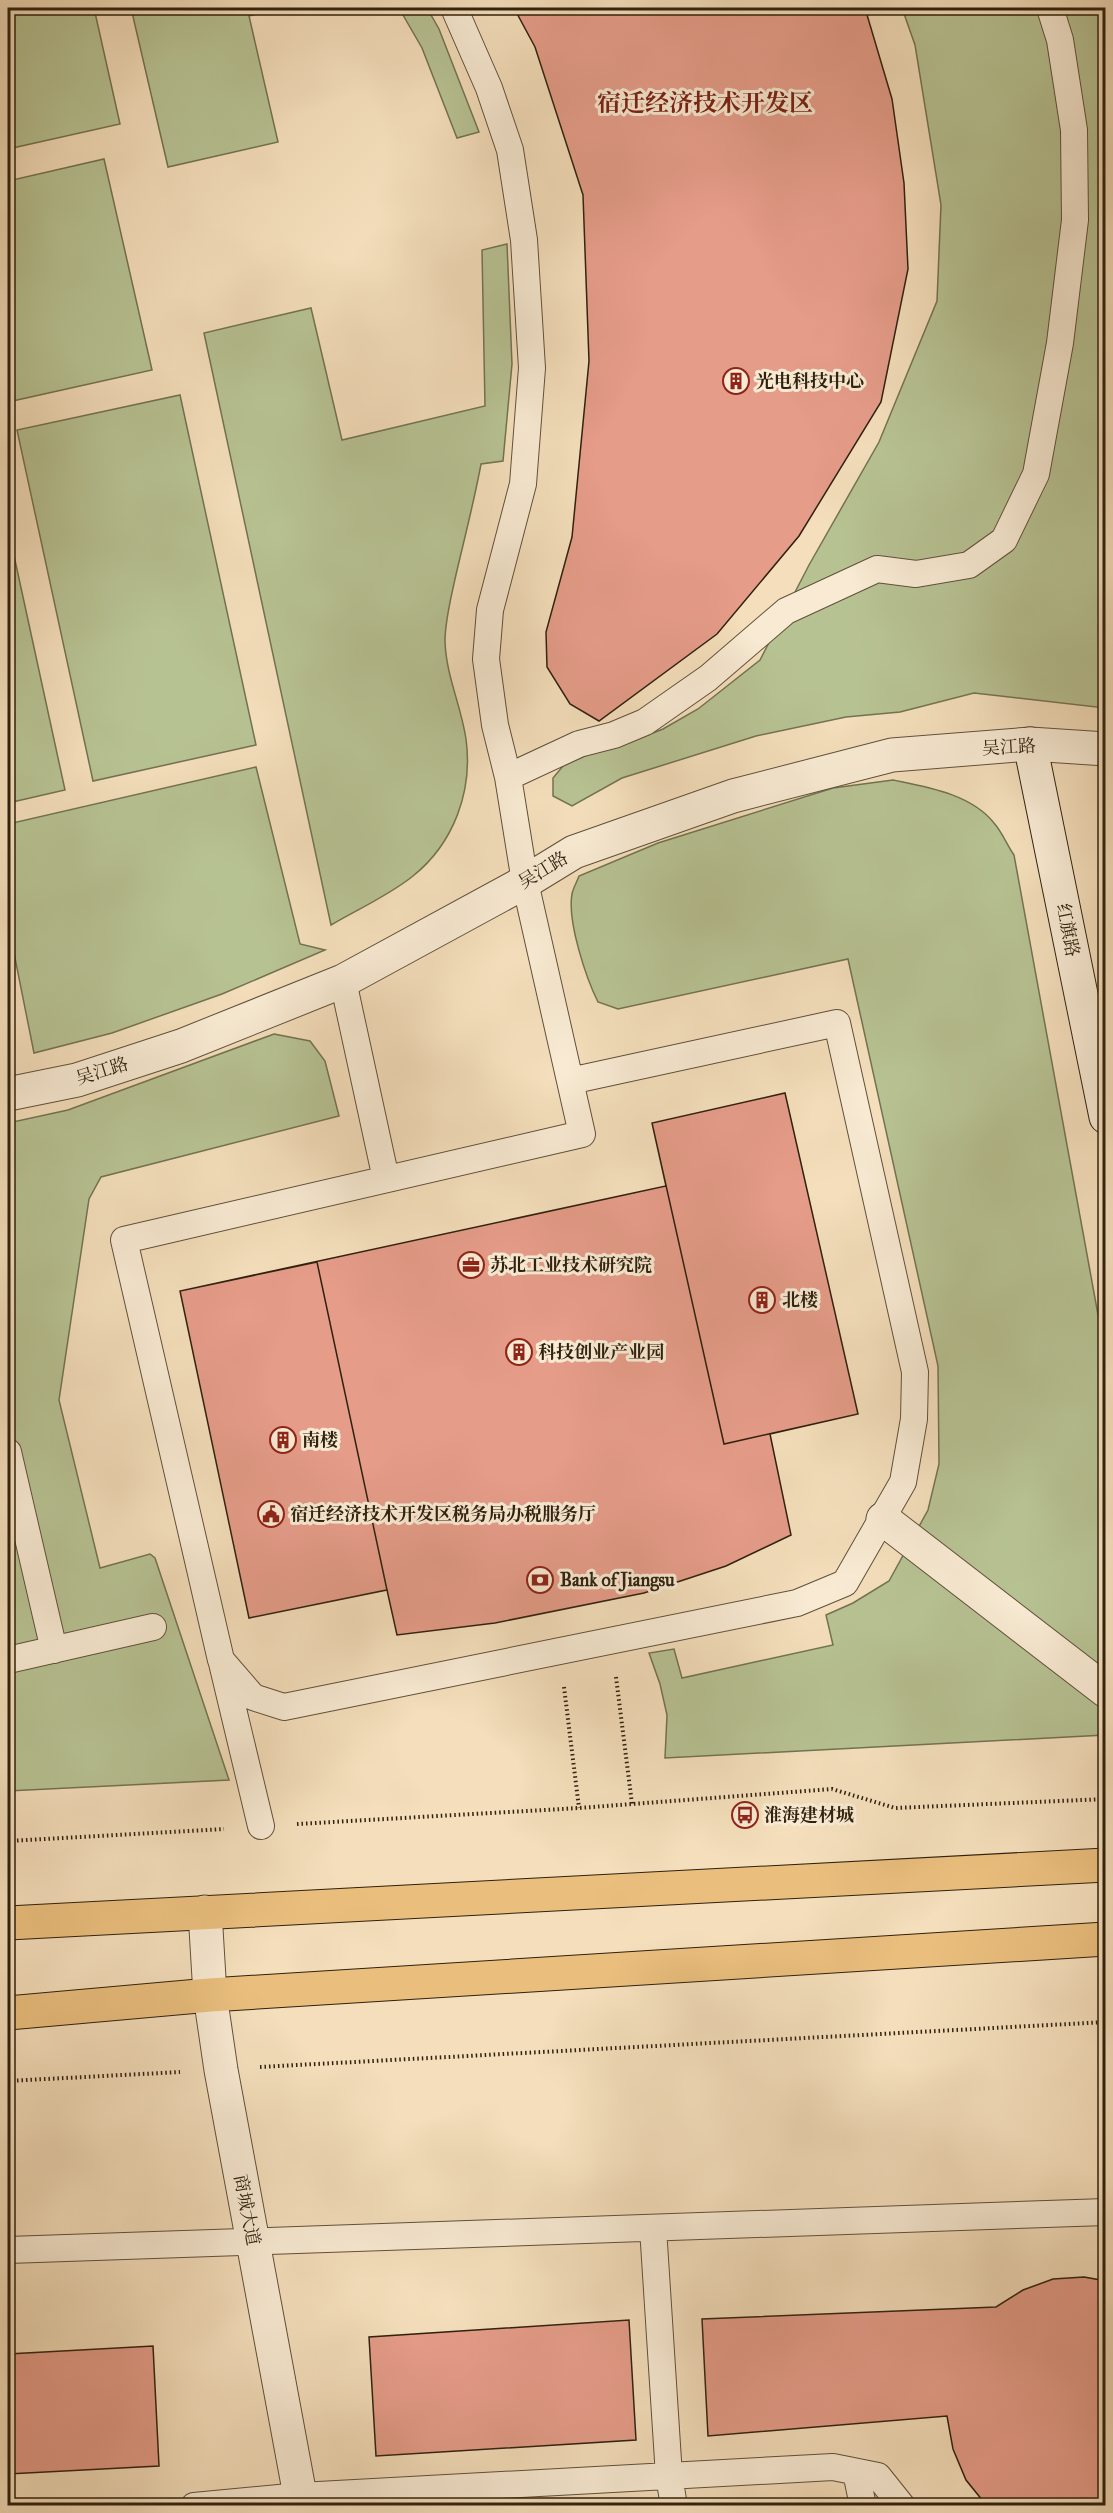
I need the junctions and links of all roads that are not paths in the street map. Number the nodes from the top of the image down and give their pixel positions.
1 (454, 8) edge
2 (1050, 8) edge
3 (1030, 744) junction
4 (1106, 749) edge
5 (508, 777) junction
6 (525, 882) junction
7 (343, 981) junction
8 (570, 1081) junction
9 (8, 1094) edge
10 (1106, 1117) edge
11 (386, 1179) junction
12 (8, 1452) edge
13 (883, 1519) junction
14 (153, 1627) dead end
15 (54, 1650) junction
16 (8, 1660) edge
17 (221, 1660) junction
18 (1106, 1691) edge
19 (261, 1826) road end
20 (1106, 1865) edge
21 (205, 1912) junction
22 (8, 1923) edge
23 (1106, 1939) edge
24 (210, 1995) junction
25 (8, 2013) edge
26 (1106, 2212) edge
27 (653, 2228) junction
28 (253, 2241) junction
29 (8, 2250) edge
30 (856, 2472) junction
31 (669, 2476) junction
32 (478, 2496) edge
33 (301, 2501) edge
34 (194, 2505) edge
35 (674, 2505) edge
36 (863, 2505) edge
37 (902, 2505) edge

1 - 5 lane
2 - 5 lane
3 - 4 street, 吴江路
3 - 6 street, 吴江路
3 - 10 street, 红旗路
5 - 6 lane
6 - 7 street, 吴江路
6 - 8 lane
7 - 9 street, 吴江路
7 - 11 lane
8 - 11 lane
8 - 13 lane
11 - 17 lane
12 - 15 lane
13 - 17 lane
13 - 18 street
14 - 15 lane
15 - 16 lane
17 - 19 lane
20 - 21 highway
21 - 22 highway
21 - 24 street, 商城大道
23 - 24 highway
24 - 25 highway
24 - 28 street, 商城大道
26 - 27 lane
27 - 28 lane
27 - 31 lane
28 - 29 lane
28 - 33 street, 商城大道
30 - 31 lane
30 - 36 lane
30 - 37 lane
31 - 32 lane
31 - 35 lane
32 - 33 lane
33 - 34 lane

